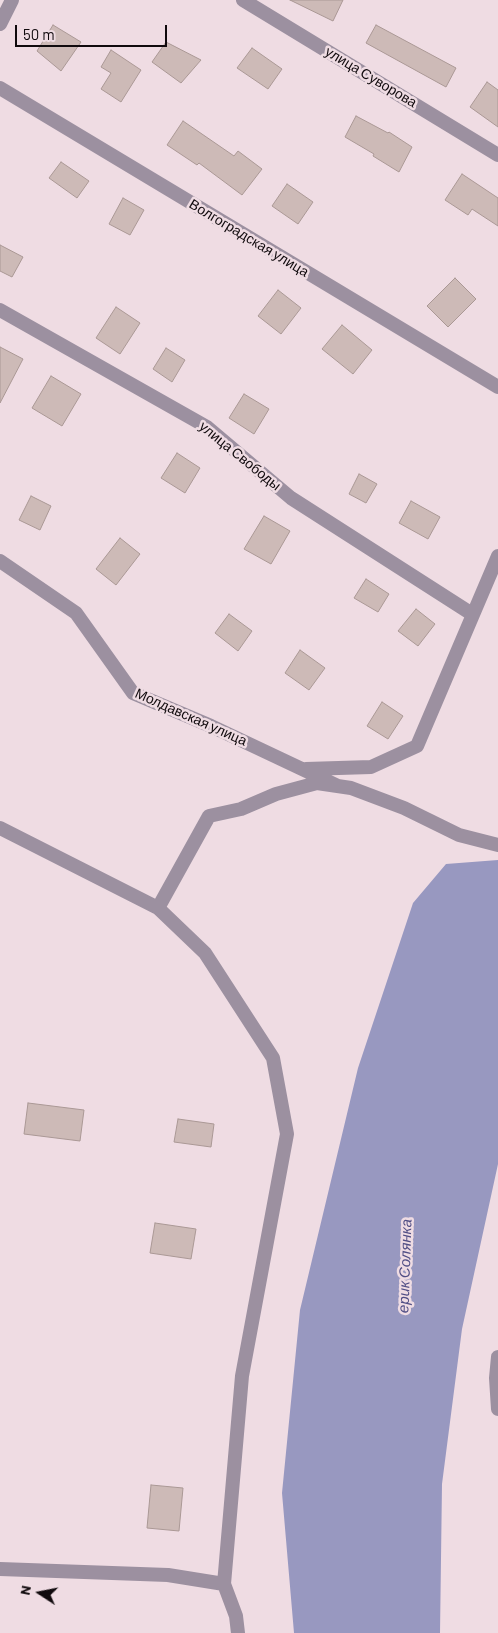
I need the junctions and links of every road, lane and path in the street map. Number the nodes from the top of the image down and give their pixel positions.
1 (12, 0) edge
2 (244, 0) edge
3 (0, 24) edge
4 (0, 88) edge
5 (498, 155) edge
6 (0, 310) edge
7 (498, 387) edge
8 (498, 556) edge
9 (0, 561) edge
10 (472, 614) junction
11 (303, 769) junction
12 (338, 786) junction
13 (0, 828) edge
14 (498, 845) edge
15 (158, 908) junction
16 (498, 1357) edge
17 (498, 1409) edge
18 (0, 1569) edge
19 (224, 1584) junction
20 (238, 1633) edge

1 - 3 street
2 - 5 street, улица Суворова
4 - 7 street, Волгоградская улица
6 - 10 street, улица Свободы
8 - 10 street
9 - 11 street, Молдавская улица
10 - 11 street
11 - 12 street, Молдавская улица
12 - 14 street
12 - 15 street
13 - 15 street
15 - 19 street
16 - 17 street
18 - 19 street
19 - 20 street

